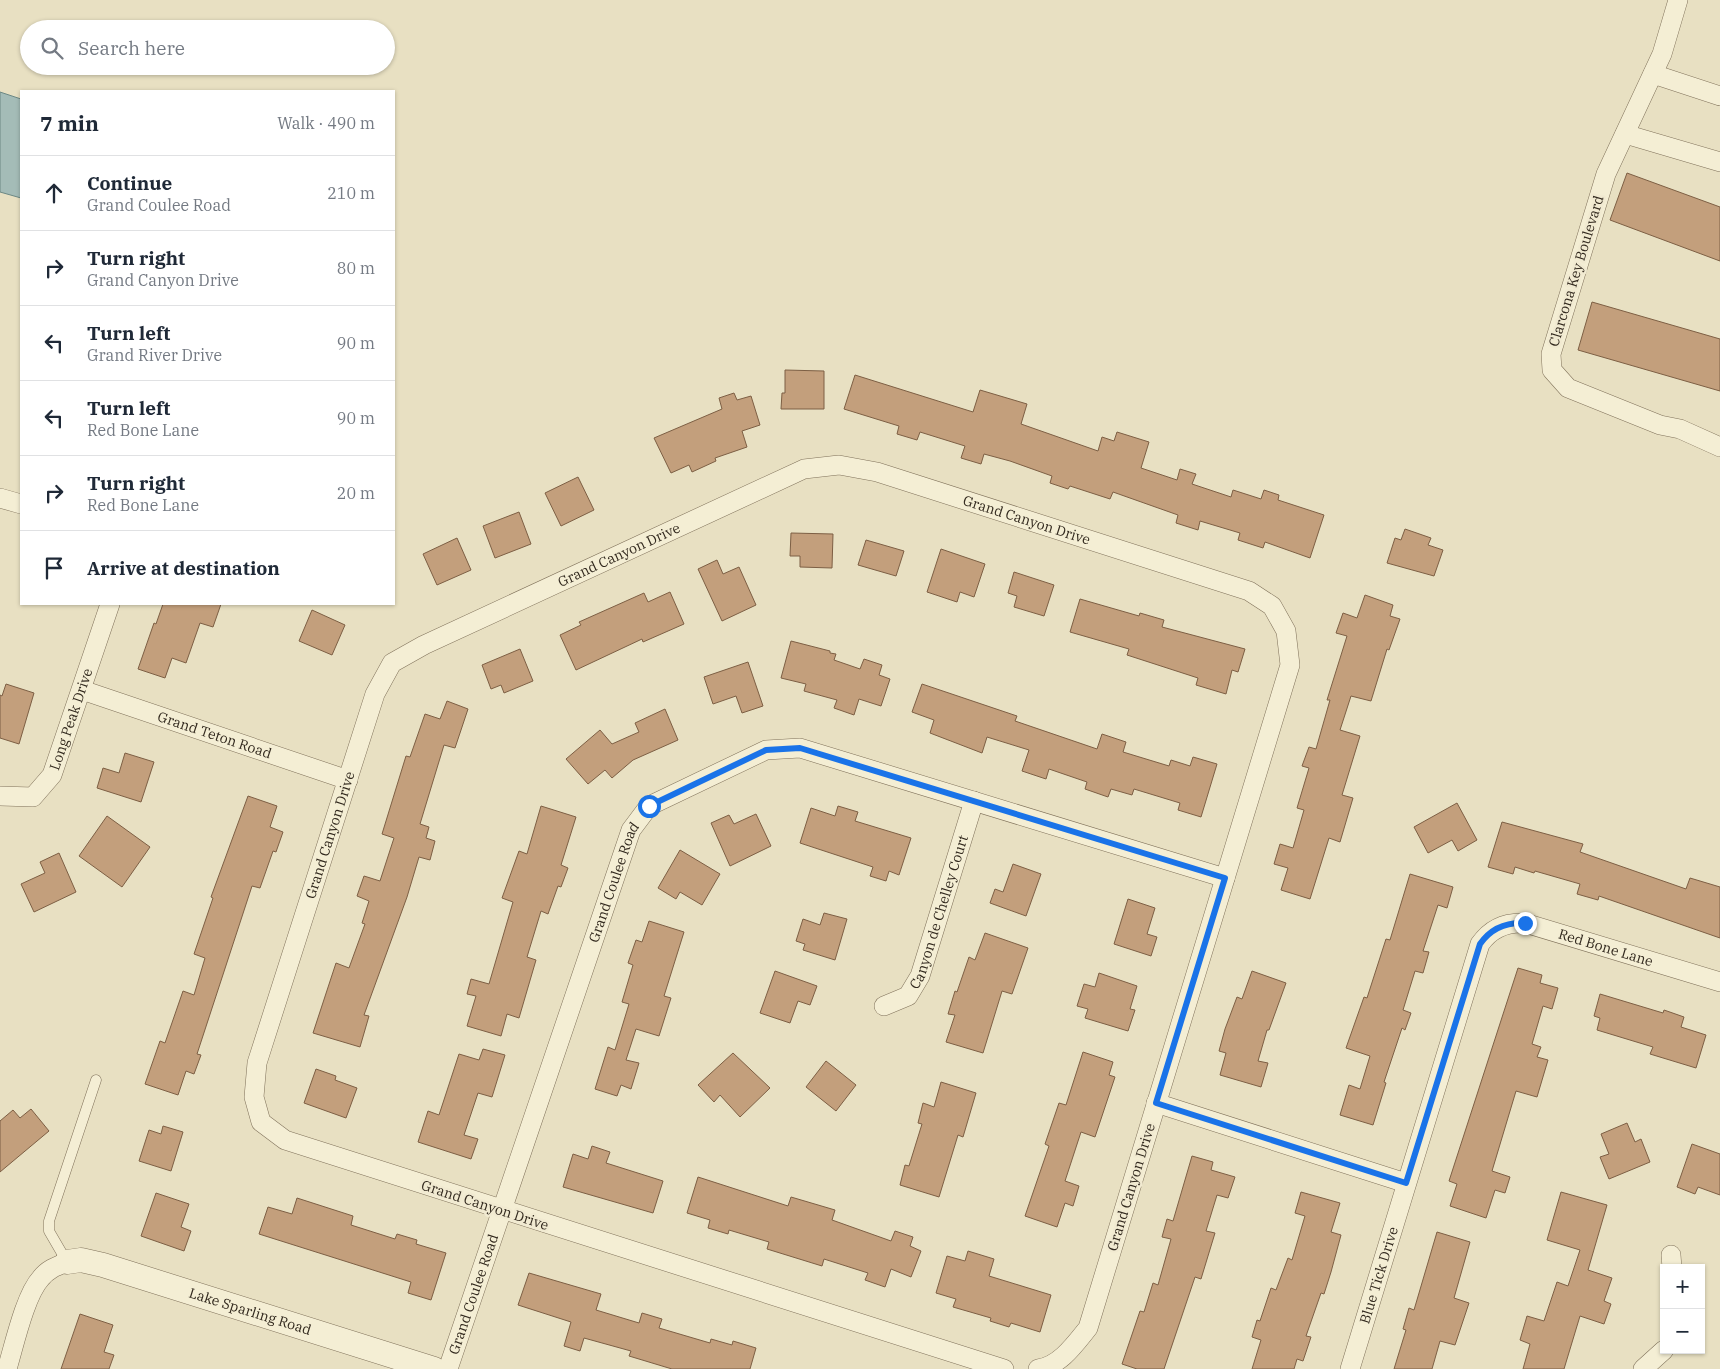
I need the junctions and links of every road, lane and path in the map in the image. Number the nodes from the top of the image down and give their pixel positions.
1 (1678, 0) edge
2 (1653, 74) junction
3 (1720, 96) edge
4 (1625, 134) junction
5 (1720, 162) edge
6 (1720, 447) edge
7 (0, 498) edge
8 (20, 504) edge
9 (110, 605) edge
10 (82, 690) junction
11 (348, 780) junction
12 (0, 796) edge
13 (974, 801) junction
14 (1225, 878) junction
15 (1720, 982) edge
16 (884, 1006) dead end
17 (96, 1080) dead end
18 (1156, 1103) junction
19 (1406, 1183) junction
20 (500, 1210) junction
21 (67, 1262) junction
22 (1660, 1354) edge
23 (7, 1369) edge
24 (434, 1369) edge
25 (448, 1369) edge
26 (1004, 1369) edge
27 (1038, 1369) edge
28 (1350, 1369) edge
29 (1643, 1369) edge

1 - 2 street, Clarcona Key Boulevard
2 - 3 street
2 - 4 street, Clarcona Key Boulevard
4 - 5 street
4 - 6 street, Clarcona Key Boulevard
7 - 8 street
9 - 10 street, Long Peak Drive
10 - 11 street, Grand Teton Road
10 - 12 street, Long Peak Drive
11 - 14 street, Grand Canyon Drive
11 - 20 street, Grand Canyon Drive
13 - 14 street, Grand Coulee Road
13 - 16 street, Canyon de Chelley Court
13 - 20 street, Grand Coulee Road
14 - 18 street, Grand Canyon Drive
15 - 19 street, Red Bone Lane
17 - 21 lane
18 - 19 street
18 - 27 street, Grand Canyon Drive
19 - 28 street, Blue Tick Drive
20 - 25 street, Grand Coulee Road
20 - 26 street, Grand Canyon Drive
21 - 23 street
21 - 24 street, Lake Sparling Road
22 - 29 street

